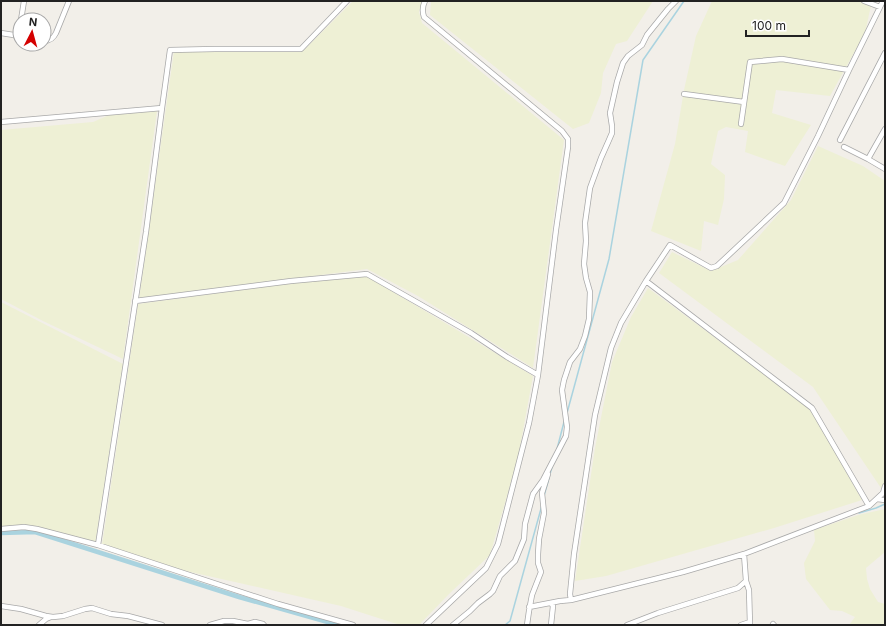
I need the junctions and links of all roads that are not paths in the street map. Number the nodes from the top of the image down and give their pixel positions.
1 (24, 1) edge
2 (69, 1) edge
3 (348, 1) edge
4 (425, 1) edge
5 (676, 1) edge
6 (864, 1) edge
7 (883, 1) edge
8 (880, 7) junction
9 (22, 12) edge
10 (1, 33) edge
11 (12, 35) edge
12 (52, 38) edge
13 (885, 53) edge
14 (849, 70) junction
15 (684, 94) dead end
16 (744, 102) junction
17 (162, 108) junction
18 (1, 122) edge
19 (741, 124) dead end
20 (885, 129) edge
21 (840, 140) dead end
22 (844, 147) dead end
23 (868, 159) junction
24 (885, 169) edge
25 (646, 281) junction
26 (135, 301) junction
27 (538, 375) junction
28 (550, 467) junction
29 (885, 486) edge
30 (877, 499) junction
31 (885, 500) edge
32 (869, 506) junction
33 (1, 529) edge
34 (98, 545) junction
35 (744, 554) junction
36 (746, 580) junction
37 (571, 600) junction
38 (551, 603) junction
39 (1, 606) edge
40 (529, 607) junction
41 (52, 617) junction
42 (750, 623) edge
43 (634, 624) edge
44 (39, 625) edge
45 (162, 625) edge
46 (210, 625) edge
47 (264, 625) edge
48 (353, 625) edge
49 (426, 625) edge
50 (453, 625) edge
51 (527, 625) edge
52 (552, 625) edge
53 (627, 625) edge
54 (741, 625) edge

1 - 9 street
2 - 12 street
3 - 17 street
4 - 27 street
5 - 28 street
6 - 8 street
7 - 8 street
8 - 14 street
10 - 11 street
13 - 21 street
14 - 16 street
14 - 25 street
15 - 16 street
16 - 19 street
17 - 18 street
17 - 26 street
20 - 23 street
22 - 23 street
23 - 24 street
25 - 32 street
25 - 37 street
26 - 27 street
26 - 34 street
27 - 49 street
28 - 40 street
28 - 50 street
29 - 30 street
30 - 31 street
30 - 32 street
32 - 35 street
33 - 34 street
34 - 48 street
35 - 36 street
35 - 37 street
36 - 42 street
36 - 43 street
37 - 38 street
38 - 40 street
38 - 52 street
39 - 41 street
40 - 51 street
41 - 44 street
41 - 45 street
42 - 54 street
43 - 53 street
46 - 47 street

